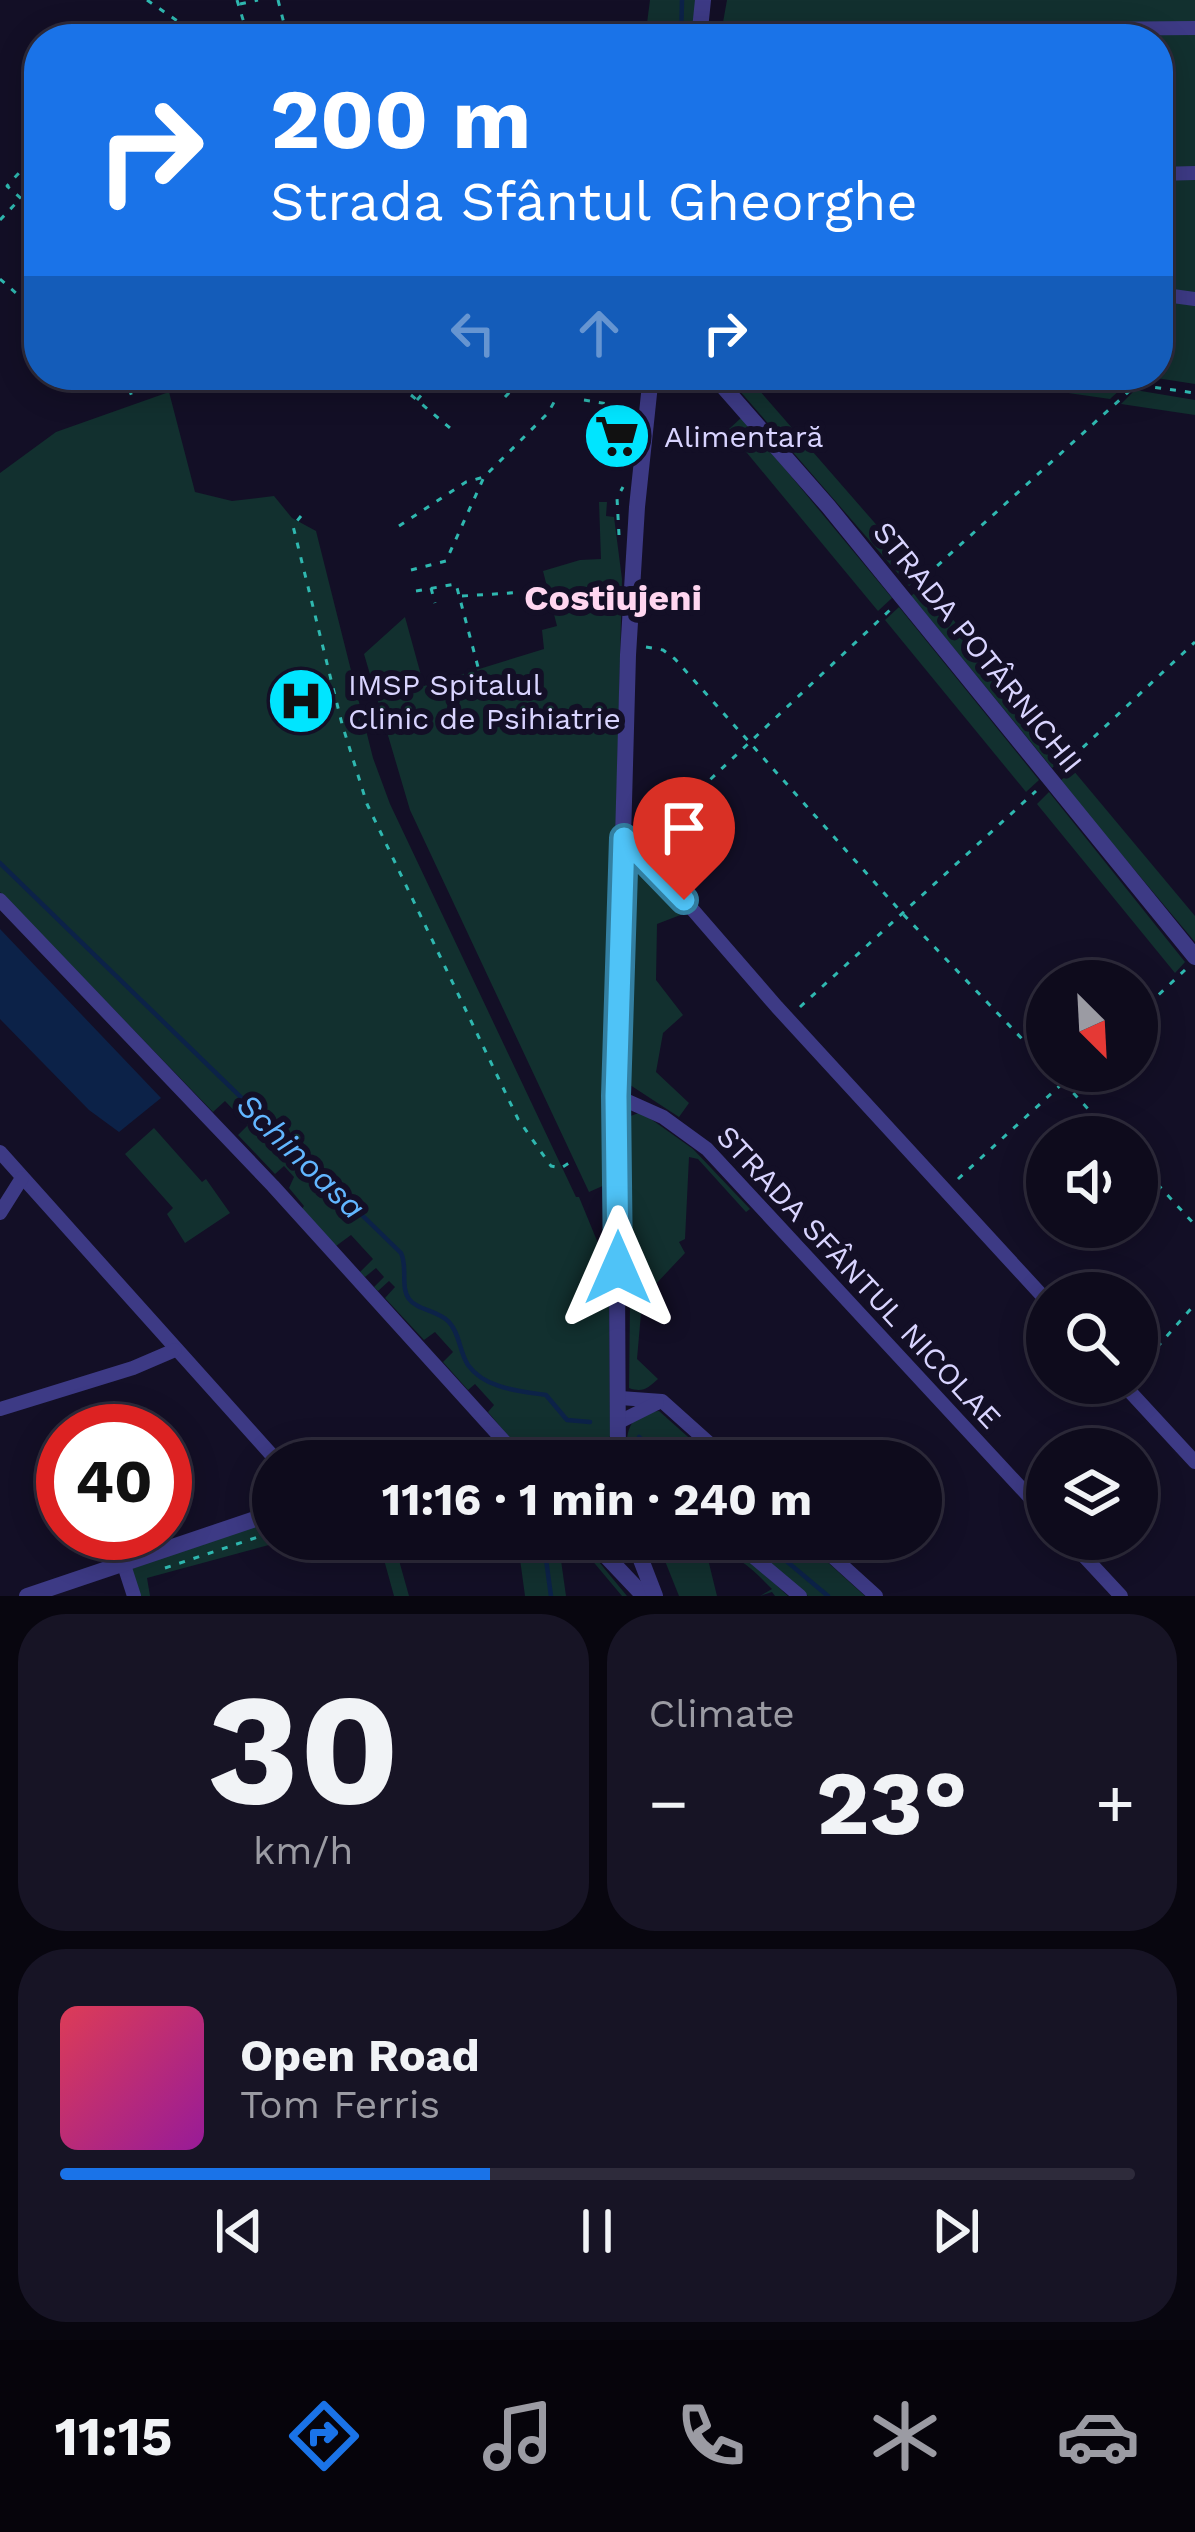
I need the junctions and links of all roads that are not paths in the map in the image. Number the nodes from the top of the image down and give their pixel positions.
1 (650, 390) edge
2 (726, 390) edge
3 (630, 844) junction
4 (0, 899) edge
5 (1195, 959) edge
6 (616, 1096) junction
7 (0, 1152) edge
8 (22, 1178) junction
9 (0, 1213) edge
10 (1026, 1278) edge
11 (176, 1350) junction
12 (620, 1398) junction
13 (662, 1401) junction
14 (1141, 1404) edge
15 (0, 1409) edge
16 (619, 1422) junction
17 (258, 1440) edge
18 (503, 1440) edge
19 (618, 1440) edge
20 (706, 1440) edge
21 (1195, 1462) edge
22 (1026, 1493) edge
23 (252, 1520) edge
24 (611, 1560) edge
25 (641, 1560) edge
26 (757, 1560) edge
27 (836, 1560) edge
28 (1088, 1560) edge
29 (123, 1562) junction
30 (27, 1596) edge
31 (134, 1596) edge
32 (644, 1596) edge
33 (655, 1596) edge
34 (800, 1596) edge
35 (876, 1596) edge
36 (1121, 1596) edge

1 - 3 street
2 - 5 street, STRADA POTÂRNICHII
3 - 6 street
3 - 10 street
4 - 18 street
6 - 12 street
6 - 22 street, STRADA SFÂNTUL NICOLAE
7 - 8 street
8 - 9 street
8 - 11 street
11 - 15 street
11 - 17 street
12 - 13 street
12 - 16 street
13 - 16 street
13 - 20 street
14 - 21 street
16 - 19 street
23 - 29 street
24 - 32 street
25 - 33 street
26 - 34 street
27 - 35 street
28 - 36 street
29 - 30 street
29 - 31 street

